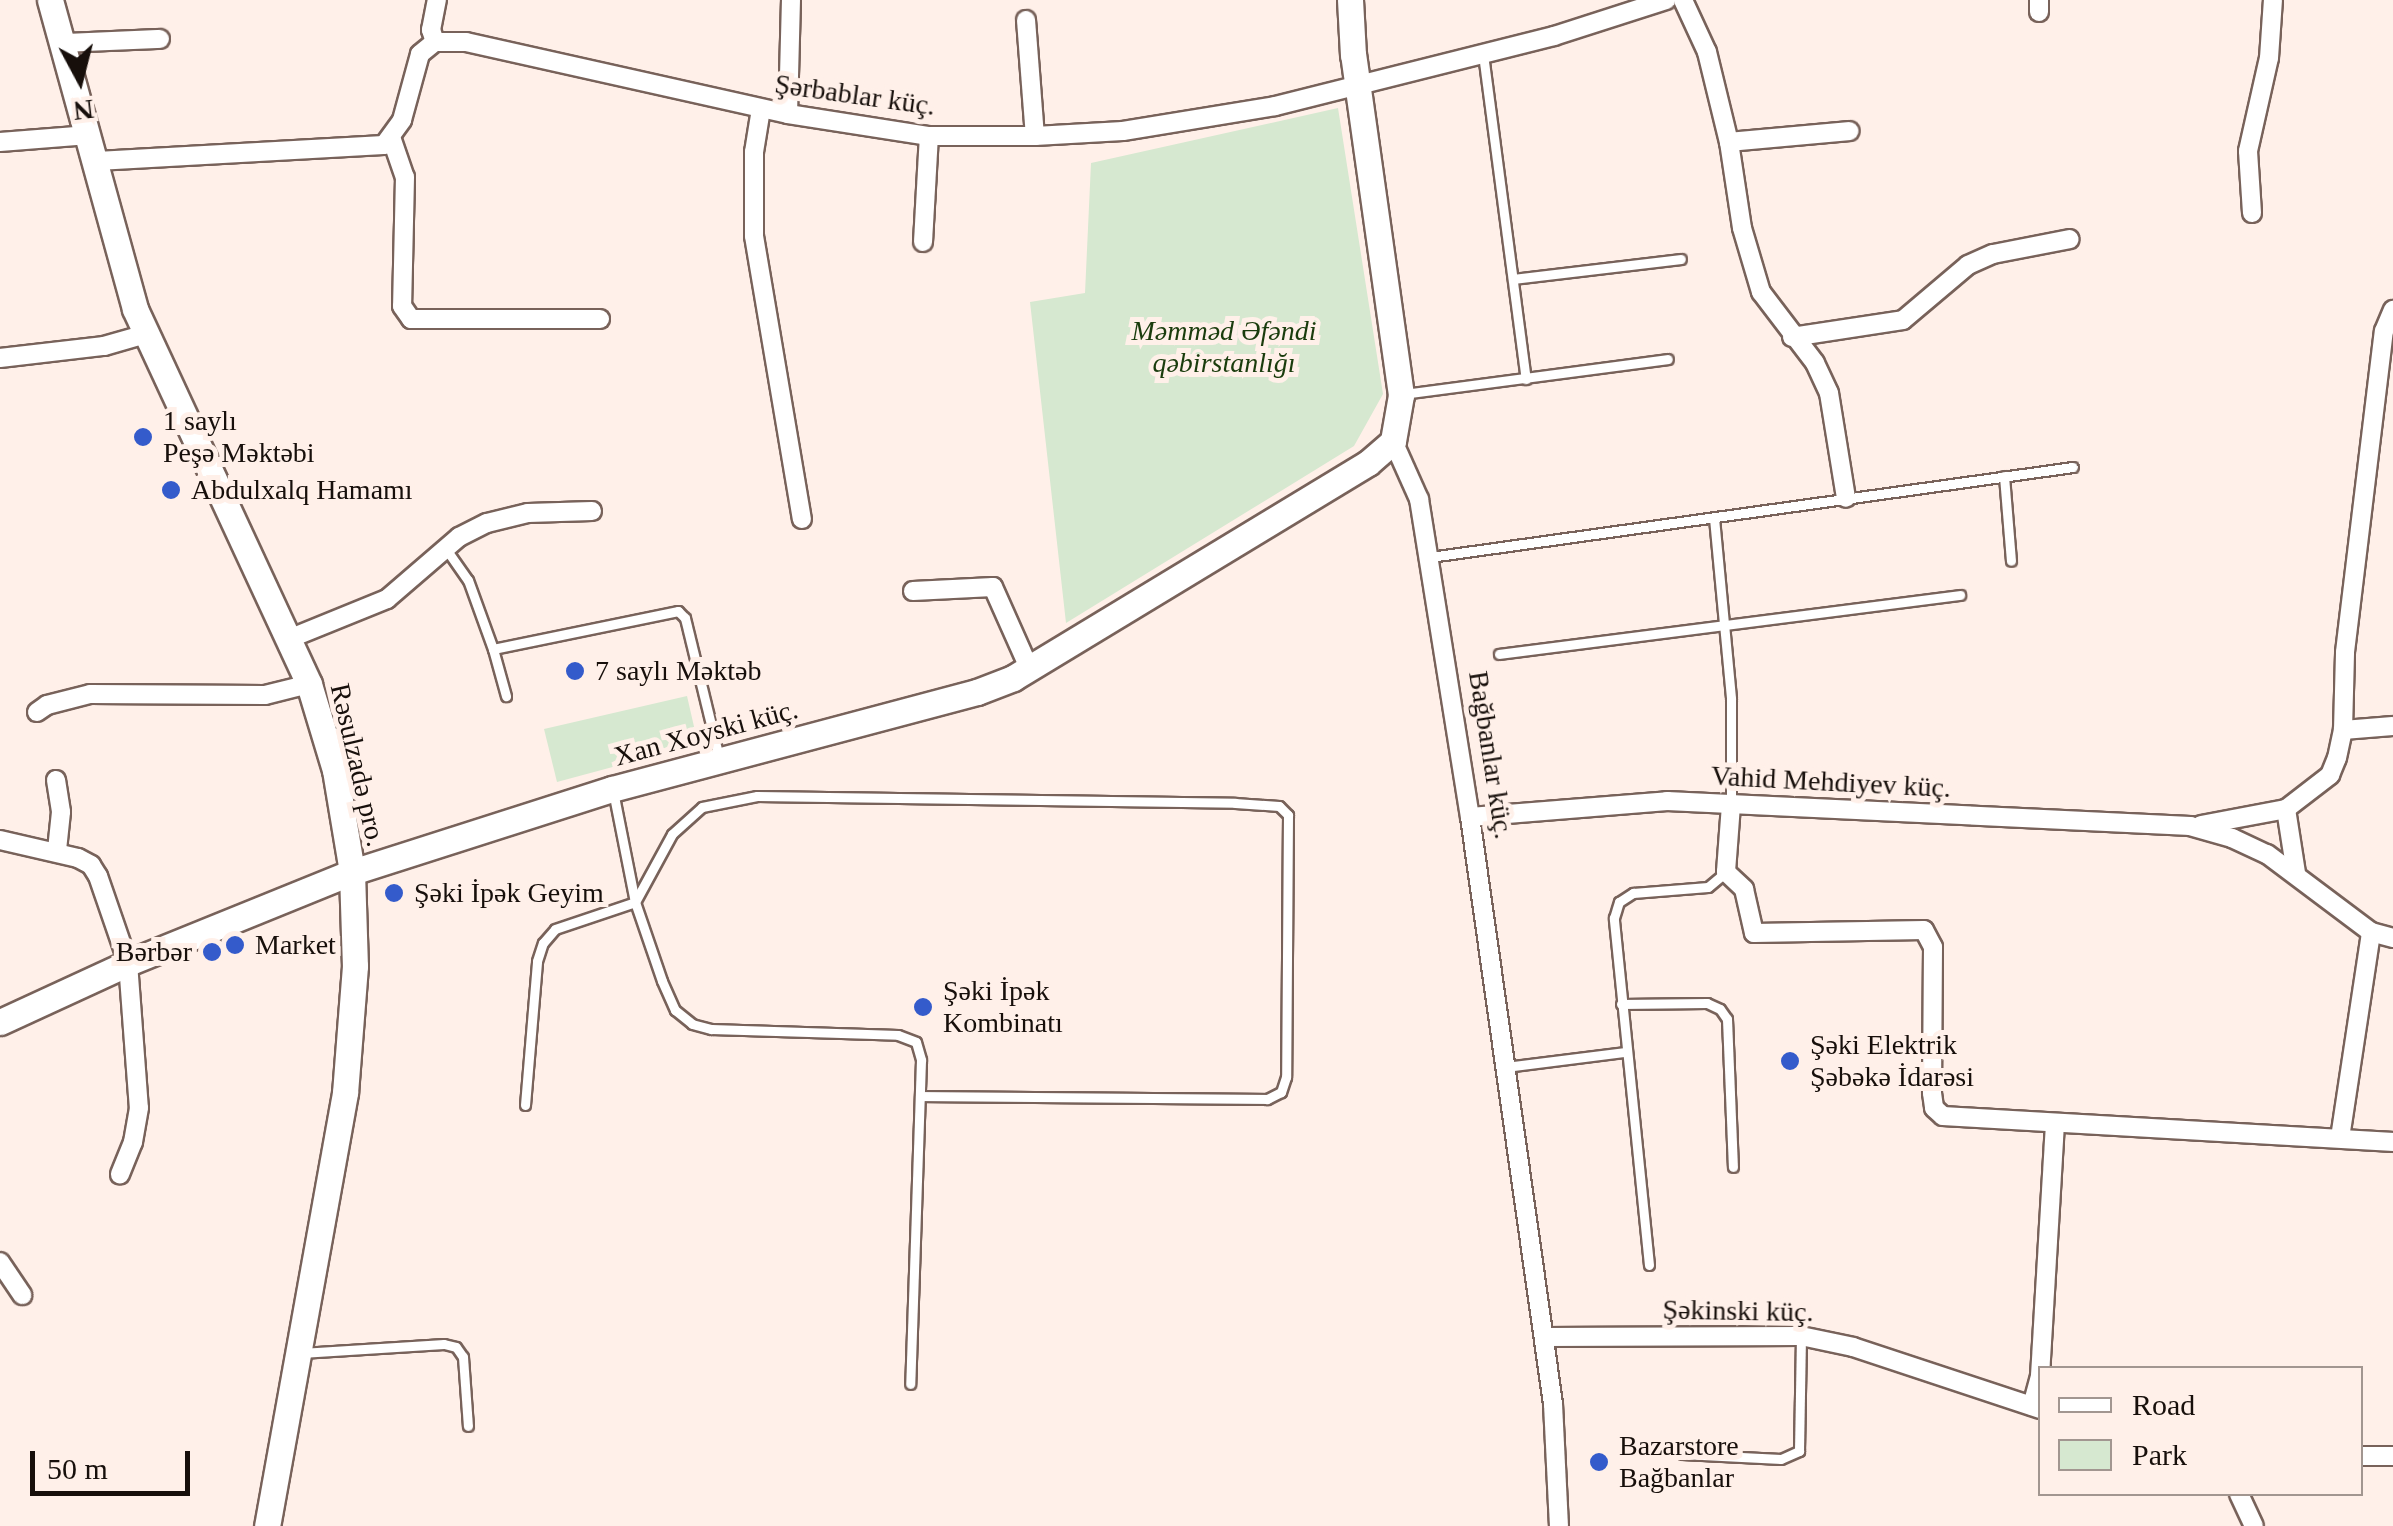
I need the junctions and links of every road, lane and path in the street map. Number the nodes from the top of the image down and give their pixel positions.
1 (50, 0) edge
2 (437, 0) edge
3 (791, 0) edge
4 (1350, 0) edge
5 (1666, 0) edge
6 (1684, 0) edge
7 (2273, 0) edge
8 (1026, 20) dead end
9 (160, 38) dead end
10 (435, 42) junction
11 (64, 43) junction
12 (1484, 54) junction
13 (1358, 86) junction
14 (762, 110) junction
15 (788, 114) junction
16 (1850, 132) dead end
17 (89, 135) junction
18 (929, 136) junction
19 (1035, 136) junction
20 (392, 140) junction
21 (0, 142) edge
22 (1729, 142) junction
23 (96, 162) junction
24 (2252, 212) dead end
25 (2070, 239) dead end
26 (923, 242) dead end
27 (1681, 259) dead end
28 (1513, 280) junction
29 (2393, 310) edge
30 (600, 319) dead end
31 (146, 334) junction
32 (1792, 336) junction
33 (0, 358) edge
34 (1668, 359) dead end
35 (1526, 378) junction
36 (1401, 395) junction
37 (1394, 441) junction
38 (2073, 467) dead end
39 (2004, 476) junction
40 (1846, 498) junction
41 (592, 512) dead end
42 (1714, 518) junction
43 (802, 519) dead end
44 (446, 549) junction
45 (1430, 556) junction
46 (2011, 561) dead end
47 (913, 592) dead end
48 (1960, 595) dead end
49 (1724, 627) junction
50 (291, 638) junction
51 (494, 649) junction
52 (1499, 654) dead end
53 (1030, 670) junction
54 (309, 684) junction
55 (506, 696) dead end
56 (37, 712) dead end
57 (2393, 726) edge
58 (2343, 730) junction
59 (720, 760) junction
60 (56, 780) dead end
61 (612, 789) junction
62 (1732, 805) junction
63 (2286, 809) junction
64 (1470, 817) junction
65 (2190, 826) junction
66 (0, 840) edge
67 (56, 851) junction
68 (352, 872) junction
69 (1726, 872) junction
70 (2296, 873) junction
71 (635, 902) junction
72 (2370, 932) junction
73 (2393, 938) edge
74 (128, 963) junction
75 (1621, 1004) junction
76 (0, 1022) edge
77 (1625, 1052) junction
78 (1506, 1067) junction
79 (920, 1096) junction
80 (525, 1105) dead end
81 (2056, 1123) junction
82 (2340, 1138) junction
83 (2393, 1142) edge
84 (1733, 1167) dead end
85 (120, 1174) dead end
86 (0, 1262) edge
87 (1649, 1265) dead end
88 (22, 1296) dead end
89 (1801, 1336) junction
90 (1544, 1338) junction
91 (298, 1353) junction
92 (2041, 1366) edge
93 (910, 1384) dead end
94 (2036, 1408) edge
95 (468, 1426) dead end
96 (1682, 1454) dead end
97 (2363, 1456) edge
98 (2393, 1456) edge
99 (2239, 1496) edge
100 (268, 1526) edge
101 (1559, 1526) edge
102 (2254, 1526) edge

1 - 11 street, Rəsulzadə pro.
2 - 10 street
3 - 15 street
4 - 13 street
5 - 12 street, Şərbablar küç.
6 - 22 street
7 - 24 street
8 - 19 street
9 - 11 street
10 - 14 street, Şərbablar küç.
10 - 20 street
11 - 17 street, Rəsulzadə pro.
12 - 13 street, Şərbablar küç.
12 - 28 lane
13 - 19 street, Şərbablar küç.
13 - 36 street
14 - 15 street, Şərbablar küç.
14 - 43 street
15 - 18 street, Şərbablar küç.
16 - 22 street
17 - 21 street
17 - 23 street, Rəsulzadə pro.
18 - 19 street, Şərbablar küç.
18 - 26 street
20 - 23 street
20 - 30 street
22 - 32 street
23 - 31 street, Rəsulzadə pro.
25 - 32 street
27 - 28 lane
28 - 35 lane
29 - 58 street, Vahid Mehdiyev küç.
31 - 33 street
31 - 50 street, Rəsulzadə pro.
32 - 40 street
34 - 35 lane
35 - 36 lane
36 - 37 street
37 - 45 street, Bağbanlar küç.
37 - 53 street, Xan Xoyski küç.
38 - 39 lane
39 - 40 lane
39 - 46 lane
40 - 42 lane
41 - 44 street
42 - 45 lane
42 - 49 lane
44 - 50 street
44 - 51 lane
45 - 64 street, Bağbanlar küç.
47 - 53 street
48 - 49 lane
49 - 52 lane
49 - 62 lane
50 - 54 street, Rəsulzadə pro.
51 - 55 lane
51 - 59 lane
53 - 59 street, Xan Xoyski küç.
54 - 56 street
54 - 68 street, Rəsulzadə pro.
57 - 58 street
58 - 63 street, Vahid Mehdiyev küç.
59 - 61 street, Xan Xoyski küç.
60 - 67 street
61 - 68 street, Xan Xoyski küç.
61 - 71 lane
62 - 64 street, Vahid Mehdiyev küç.
62 - 65 street, Vahid Mehdiyev küç.
62 - 69 street
63 - 65 street, Vahid Mehdiyev küç.
63 - 70 street
64 - 78 street, Bağbanlar küç.
65 - 70 street, Vahid Mehdiyev küç.
66 - 67 street
67 - 74 street
68 - 74 street, Xan Xoyski küç.
68 - 91 street, Rəsulzadə pro.
69 - 75 lane
69 - 81 street
70 - 72 street, Vahid Mehdiyev küç.
71 - 79 lane
71 - 79 lane
71 - 80 lane
72 - 73 street, Vahid Mehdiyev küç.
72 - 82 street
74 - 76 street, Xan Xoyski küç.
74 - 85 street
75 - 77 lane
75 - 84 lane
77 - 78 lane
77 - 87 lane
78 - 90 street, Bağbanlar küç.
79 - 93 lane
81 - 82 street
81 - 92 street
82 - 83 street
86 - 88 street
89 - 90 street, Şəkinski küç.
89 - 94 street, Şəkinski küç.
89 - 96 lane
90 - 101 street, Bağbanlar küç.
91 - 95 lane
91 - 100 street, Rəsulzadə pro.
97 - 98 street
99 - 102 street

